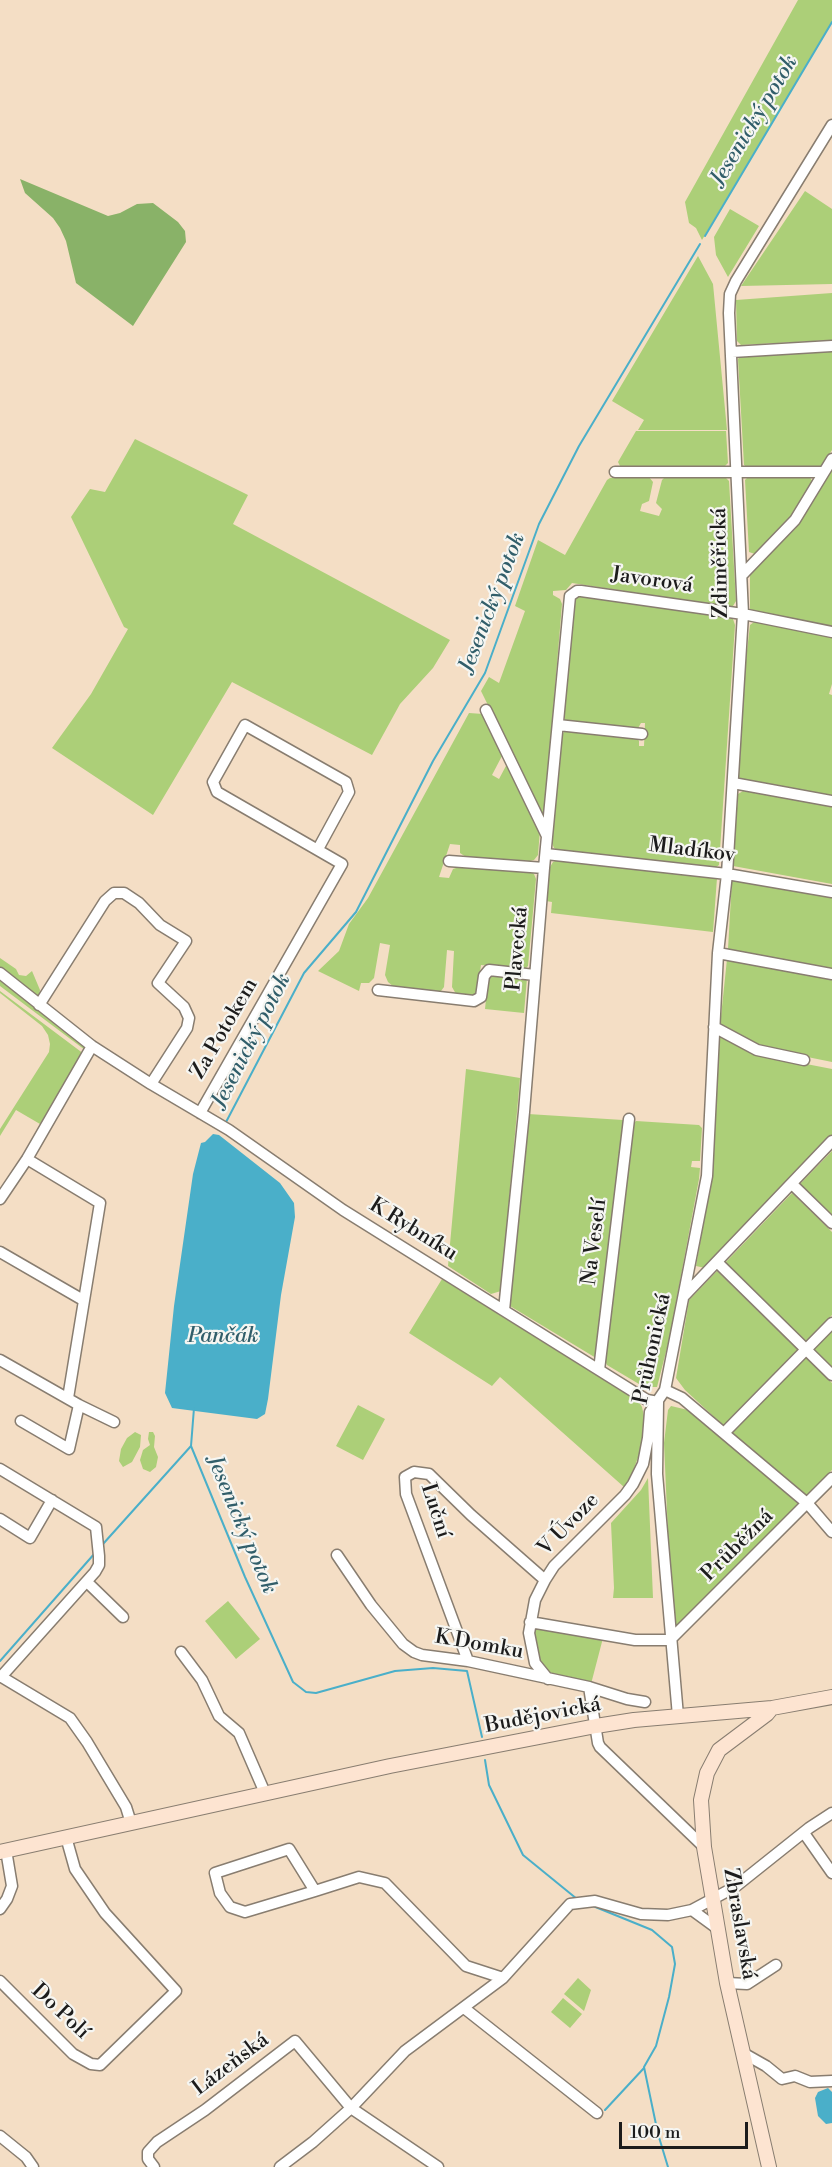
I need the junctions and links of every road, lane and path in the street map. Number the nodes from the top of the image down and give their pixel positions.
1 (832, 125) edge
2 (832, 346) edge
3 (732, 352) junction
4 (832, 459) edge
5 (615, 472) dead end
6 (737, 472) junction
7 (824, 472) junction
8 (742, 575) junction
9 (573, 593) joint
10 (742, 614) junction
11 (832, 632) edge
12 (486, 710) dead end
13 (558, 725) junction
14 (642, 734) dead end
15 (733, 783) junction
16 (832, 801) edge
17 (548, 836) junction
18 (318, 849) junction
19 (546, 854) junction
20 (449, 861) dead end
21 (544, 868) junction
22 (726, 874) junction
23 (832, 892) edge
24 (718, 953) junction
25 (0, 973) edge
26 (832, 974) edge
27 (535, 975) junction
28 (378, 990) dead end
29 (39, 1005) junction
30 (714, 1027) junction
31 (92, 1046) junction
32 (804, 1060) dead end
33 (151, 1084) junction
34 (200, 1113) junction
35 (629, 1119) dead end
36 (832, 1141) edge
37 (27, 1159) junction
38 (792, 1184) junction
39 (0, 1199) edge
40 (832, 1224) edge
41 (0, 1252) edge
42 (717, 1262) junction
43 (684, 1295) junction
44 (83, 1300) junction
45 (504, 1310) junction
46 (832, 1323) edge
47 (806, 1350) junction
48 (0, 1359) edge
49 (599, 1370) junction
50 (832, 1376) edge
51 (665, 1390) junction
52 (68, 1398) junction
53 (658, 1402) junction
54 (79, 1406) junction
55 (21, 1421) dead end
56 (114, 1422) dead end
57 (724, 1433) junction
58 (0, 1469) edge
59 (832, 1478) edge
60 (52, 1500) junction
61 (808, 1504) junction
62 (0, 1519) edge
63 (832, 1532) edge
64 (336, 1555) dead end
65 (545, 1580) junction
66 (87, 1582) junction
67 (123, 1617) dead end
68 (530, 1622) junction
69 (670, 1640) junction
70 (181, 1652) dead end
71 (468, 1661) junction
72 (1, 1676) edge
73 (548, 1679) junction
74 (589, 1687) junction
75 (832, 1697) edge
76 (645, 1702) dead end
77 (772, 1708) junction
78 (678, 1716) junction
79 (596, 1726) junction
80 (265, 1793) junction
81 (832, 1813) edge
82 (131, 1823) junction
83 (804, 1833) junction
84 (66, 1837) junction
85 (704, 1847) junction
86 (3, 1851) edge
87 (832, 1873) edge
88 (315, 1891) junction
89 (713, 1898) junction
90 (0, 1909) edge
91 (692, 1910) junction
92 (718, 1929) junction
93 (776, 1965) dead end
94 (503, 1978) junction
95 (0, 1981) edge
96 (727, 1983) junction
97 (464, 2008) junction
98 (743, 2053) junction
99 (832, 2081) edge
100 (351, 2108) junction
101 (597, 2114) dead end
102 (0, 2136) edge
103 (33, 2167) edge
104 (154, 2167) edge
105 (280, 2167) edge
106 (438, 2167) edge
107 (768, 2167) edge

1 - 3 street, Zdiměřická
2 - 3 street
3 - 6 street, Zdiměřická
4 - 7 street
5 - 6 street
6 - 7 street
6 - 8 street, Zdiměřická
7 - 8 street
8 - 10 street, Zdiměřická
9 - 10 street, Javorová
9 - 13 street, Plavecká
10 - 11 street, Javorová
10 - 15 street, Zdiměřická
12 - 17 street
13 - 14 street
13 - 17 street, Plavecká
15 - 16 street
15 - 22 street, Zdiměřická
17 - 19 street, Plavecká
18 - 18 street, Za Potokem
18 - 34 street, Za Potokem
19 - 21 street, Plavecká
19 - 22 street, Mladíkov
20 - 21 street
21 - 27 street, Plavecká
22 - 23 street, Mladíkov
22 - 24 street, Zdiměřická
24 - 26 street
24 - 30 street, Zdiměřická
25 - 29 street, K Rybníku
27 - 28 street
27 - 45 street, Plavecká
29 - 31 street, K Rybníku
29 - 33 street
30 - 32 street
30 - 43 street, Průhonická
31 - 33 street, K Rybníku
31 - 37 street
33 - 34 street, K Rybníku
34 - 45 street, K Rybníku
35 - 49 street, Na Veselí
36 - 38 street
37 - 39 street
37 - 44 street
38 - 40 street
38 - 42 street
41 - 44 street
42 - 43 street
42 - 47 street
43 - 51 street, Průhonická
44 - 52 street
45 - 49 street, K Rybníku
46 - 47 street
47 - 50 street
47 - 57 street
48 - 52 street
49 - 53 street, K Rybníku
51 - 53 street, Průhonická
51 - 57 street
52 - 54 street
53 - 65 street, V Úvoze
53 - 69 street, Průhonická
54 - 55 street
54 - 56 street
57 - 61 street
58 - 60 street
59 - 61 street, Průběžná
60 - 62 street
60 - 66 street
61 - 63 street
61 - 69 street, Průběžná
64 - 71 street, K Domku
65 - 68 street, V Úvoze
65 - 71 street, Luční
66 - 67 street
66 - 72 street
68 - 69 street
68 - 73 street, V Úvoze
69 - 78 street, Průhonická
70 - 80 street
71 - 73 street, K Domku
72 - 82 street
73 - 74 street, K Domku
74 - 76 street, K Domku
74 - 79 street
75 - 77 main road, Budějovická
77 - 78 main road, Budějovická
77 - 85 main road, Zbraslavská
78 - 79 main road, Budějovická
79 - 80 main road, Budějovická
79 - 85 street
80 - 82 main road, Budějovická
81 - 83 street
82 - 84 main road, Budějovická
83 - 87 street
83 - 89 street
84 - 86 main road, Budějovická
84 - 95 street, Do Polí
85 - 89 main road, Zbraslavská
86 - 90 street
88 - 88 street
88 - 94 street
89 - 91 street
89 - 92 main road, Zbraslavská
91 - 92 street
91 - 94 street
92 - 96 main road, Zbraslavská
93 - 96 street
94 - 97 street
96 - 98 main road, Zbraslavská
97 - 100 street
97 - 101 street
98 - 99 street
98 - 107 main road, Zbraslavská
100 - 104 street, Lázeňská
100 - 105 street
100 - 106 street
102 - 103 street

